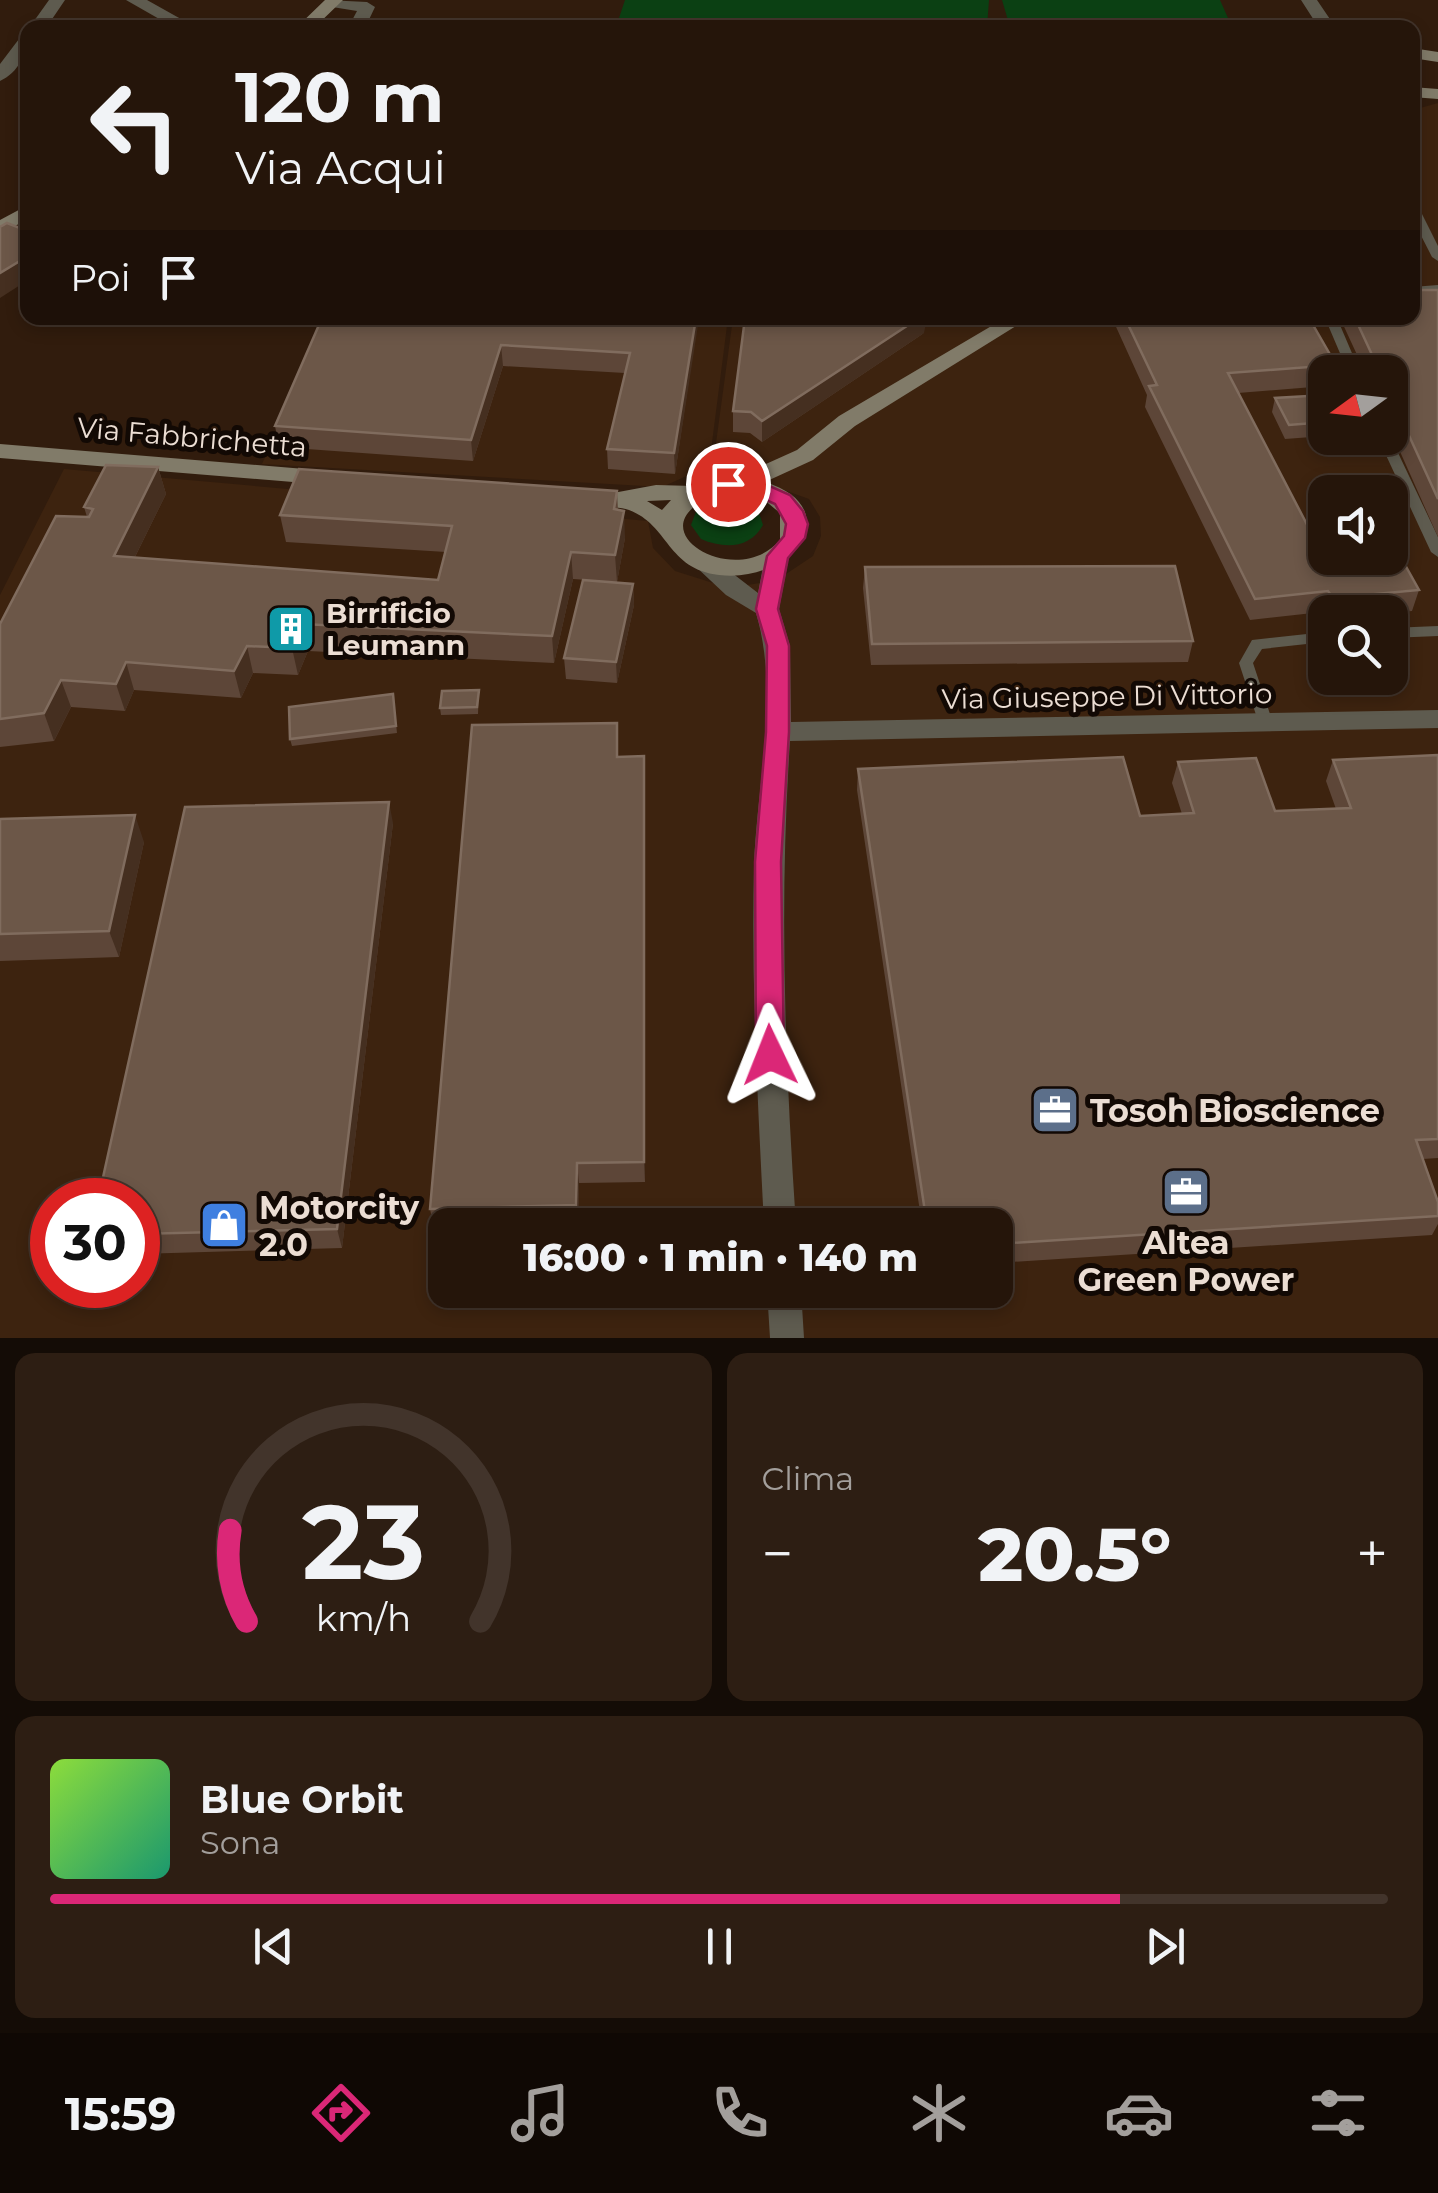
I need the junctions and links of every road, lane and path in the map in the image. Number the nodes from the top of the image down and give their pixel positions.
1 (58, 0) edge
2 (134, 0) edge
3 (333, 2) edge
4 (42, 20) edge
5 (173, 20) edge
6 (313, 20) edge
7 (360, 20) edge
8 (20, 50) edge
9 (0, 76) edge
10 (1420, 222) edge
11 (1438, 257) edge
12 (1008, 325) edge
13 (1334, 325) edge
14 (1347, 355) edge
15 (0, 451) edge
16 (805, 455) junction
17 (1392, 455) edge
18 (360, 480) edge
19 (739, 484) junction
20 (692, 493) junction
21 (559, 494) edge
22 (620, 499) junction
23 (782, 499) junction
24 (669, 526) junction
25 (1438, 552) edge
26 (777, 556) junction
27 (706, 565) junction
28 (767, 609) junction
29 (1438, 631) edge
30 (1408, 633) edge
31 (1308, 638) edge
32 (1438, 719) edge
33 (1265, 723) junction
34 (778, 732) junction
35 (779, 1208) edge
36 (785, 1308) edge
37 (787, 1338) edge

1 - 4 street
2 - 5 street
3 - 6 street
3 - 7 street
8 - 9 street
10 - 11 lane
12 - 16 street
13 - 14 lane
15 - 18 street, Via Fabbrichetta
16 - 19 street
16 - 23 street
17 - 25 lane
19 - 20 street
19 - 23 street
20 - 22 street
20 - 24 street
21 - 22 street
22 - 24 street
23 - 26 street
24 - 27 street
26 - 27 street
26 - 28 street
27 - 28 street
28 - 34 street
29 - 30 lane
31 - 33 lane
32 - 33 street, Via Giuseppe Di Vittorio
33 - 34 street, Via Giuseppe Di Vittorio
34 - 35 street
36 - 37 street

